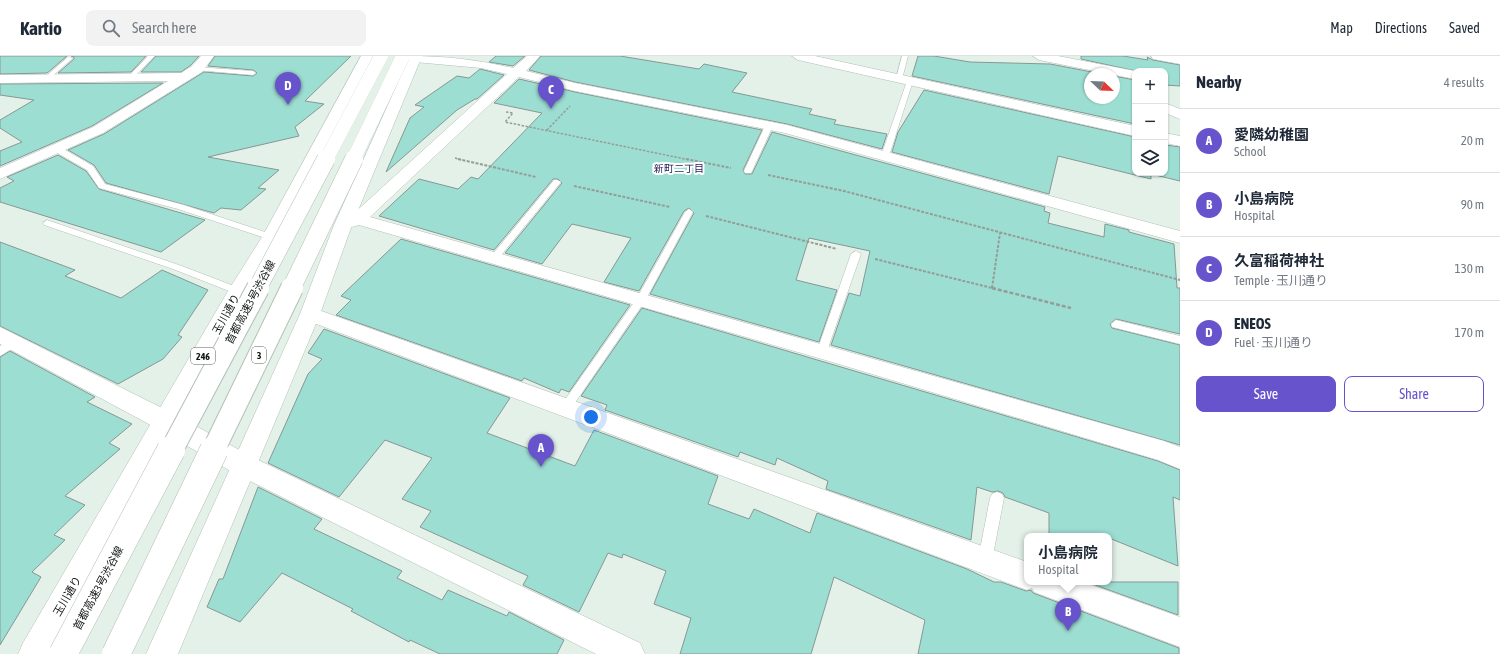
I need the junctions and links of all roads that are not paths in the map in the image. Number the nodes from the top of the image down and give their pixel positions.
1 (152, 56) edge
2 (208, 56) edge
3 (367, 56) edge
4 (381, 56) edge
5 (534, 56) edge
6 (798, 56) edge
7 (905, 56) edge
8 (1039, 56) edge
9 (1157, 56) edge
10 (411, 57) edge
11 (70, 58) dead end
12 (821, 58) edge
13 (1180, 60) edge
14 (197, 69) junction
15 (518, 72) junction
16 (253, 73) dead end
17 (1132, 74) edge
18 (182, 77) junction
19 (130, 78) junction
20 (0, 79) edge
21 (46, 79) junction
22 (904, 80) junction
23 (1168, 109) edge
24 (1180, 115) edge
25 (769, 126) junction
26 (1132, 130) edge
27 (1168, 139) edge
28 (1180, 141) edge
29 (57, 149) junction
30 (885, 156) junction
31 (748, 171) road end
32 (0, 174) edge
33 (557, 182) road end
34 (689, 212) road end
35 (351, 222) junction
36 (47, 223) dead end
37 (1180, 236) edge
38 (271, 237) junction
39 (856, 254) road end
40 (495, 258) junction
41 (238, 292) junction
42 (641, 299) junction
43 (310, 314) junction
44 (1116, 324) dead end
45 (1180, 340) edge
46 (5, 343) edge
47 (822, 351) junction
48 (566, 407) junction
49 (167, 422) junction
50 (1180, 458) edge
51 (243, 465) junction
52 (997, 498) dead end
53 (984, 560) junction
54 (1024, 575) edge
55 (1052, 585) edge
56 (1180, 632) edge
57 (34, 654) edge
58 (63, 654) edge
59 (116, 654) edge
60 (162, 654) edge
61 (629, 654) edge

1 - 19 lane
2 - 14 main road
3 - 38 main road, 玉川通り / 246
4 - 58 main road, 首都高速3号渋谷線, bridge
5 - 15 main road
6 - 12 main road
7 - 22 lane
8 - 17 main road
9 - 13 main road
10 - 15 main road
10 - 35 main road
10 - 59 main road, 3, bridge
11 - 21 lane
12 - 22 main road
14 - 16 lane
14 - 18 main road
15 - 25 main road
15 - 35 main road
18 - 19 main road
18 - 29 main road
19 - 21 main road
20 - 21 main road
22 - 26 main road
22 - 30 lane
23 - 24 main road
25 - 30 main road
25 - 31 lane
27 - 28 main road
29 - 32 main road
29 - 38 lane
30 - 37 main road
33 - 40 lane
34 - 42 lane
35 - 40 main road
35 - 43 main road
36 - 41 lane
38 - 41 main road, 玉川通り / 246
39 - 47 lane
40 - 42 main road
41 - 49 main road, 玉川通り / 246
42 - 47 main road
42 - 48 lane
43 - 48 main road
43 - 51 main road
44 - 45 lane
46 - 49 main road
47 - 50 main road
48 - 53 main road
49 - 51 main road
49 - 57 main road, 玉川通り / 246
51 - 60 main road
51 - 61 main road
52 - 53 lane
53 - 54 main road
55 - 56 main road

